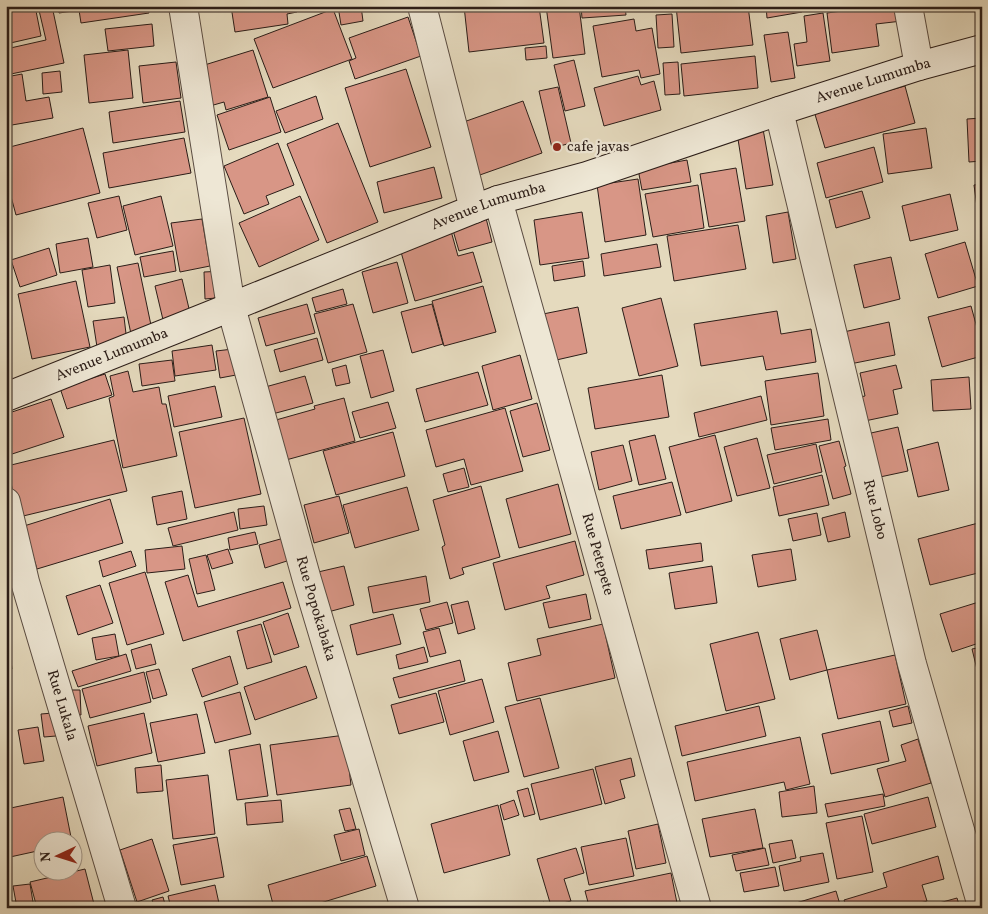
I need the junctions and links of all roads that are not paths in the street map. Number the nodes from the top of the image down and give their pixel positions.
1 (183, 6) edge
2 (422, 6) edge
3 (908, 6) edge
4 (982, 49) edge
5 (919, 66) junction
6 (779, 111) junction
7 (486, 205) junction
8 (231, 307) junction
9 (6, 396) edge
10 (6, 502) edge
11 (982, 906) edge
12 (122, 908) edge
13 (405, 908) edge
14 (697, 908) edge

1 - 8 street, Rue Popokabaka
2 - 7 street, Rue Petepete
3 - 5 street
4 - 5 street, Avenue Lumumba
5 - 6 street, Avenue Lumumba
6 - 7 street, Avenue Lumumba
6 - 11 street, Rue Lobo
7 - 8 street, Avenue Lumumba
7 - 14 street, Rue Petepete
8 - 9 street, Avenue Lumumba
8 - 13 street, Rue Popokabaka
10 - 12 street, Rue Lukala

